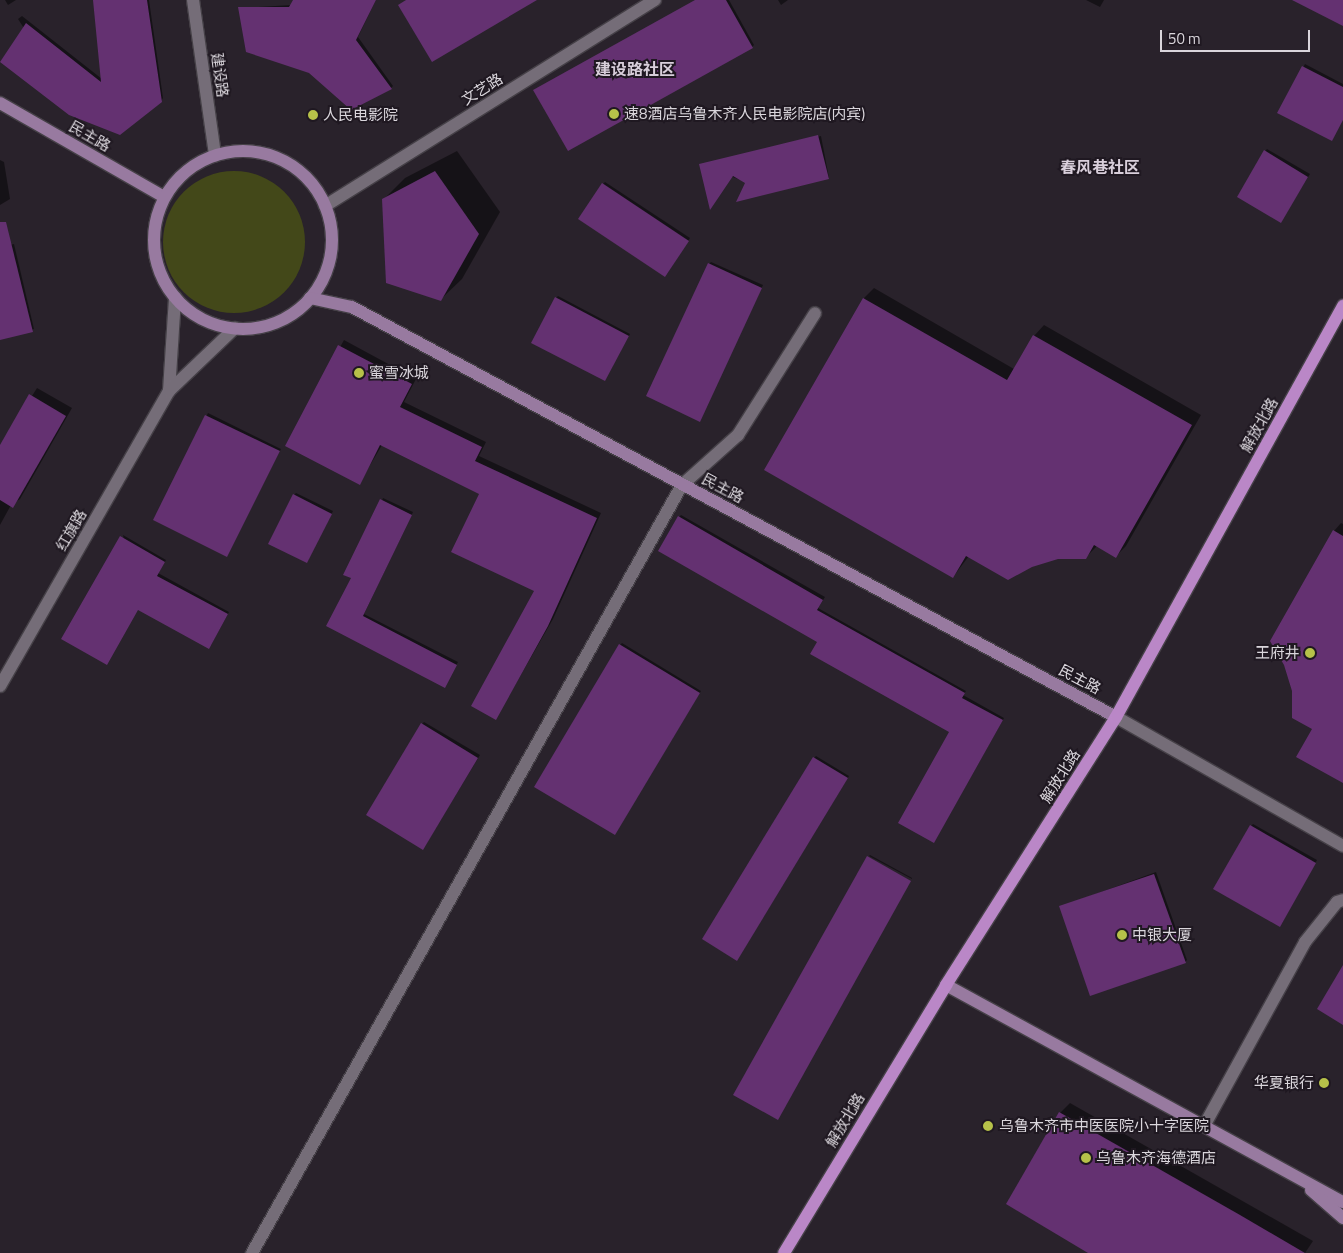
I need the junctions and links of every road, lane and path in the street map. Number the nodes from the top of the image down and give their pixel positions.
1 (193, 0) edge
2 (655, 0) edge
3 (0, 103) edge
4 (214, 154) junction
5 (164, 197) junction
6 (325, 206) junction
7 (175, 297) junction
8 (310, 298) junction
9 (1343, 305) edge
10 (814, 313) dead end
11 (235, 328) junction
12 (169, 391) junction
13 (682, 485) junction
14 (0, 686) edge
15 (1116, 717) junction
16 (1343, 846) edge
17 (1343, 900) edge
18 (946, 985) junction
19 (1204, 1126) junction
20 (1292, 1174) junction
21 (1343, 1202) edge
22 (1343, 1218) edge
23 (252, 1253) edge
24 (784, 1253) edge

1 - 4 street, 建设路
2 - 6 street, 文艺路
3 - 5 main road, 民主路
4 - 5 main road
4 - 6 main road
5 - 7 main road
6 - 8 main road
7 - 11 main road
7 - 12 street
8 - 11 main road
8 - 13 main road, 民主路
9 - 15 main road, 解放北路
10 - 13 street
11 - 12 street
12 - 14 street, 红旗路
13 - 15 main road, 民主路
13 - 23 street
15 - 16 street
15 - 18 main road, 解放北路
17 - 19 street
18 - 19 main road
18 - 24 main road, 解放北路
19 - 20 main road
20 - 21 main road
20 - 22 main road

